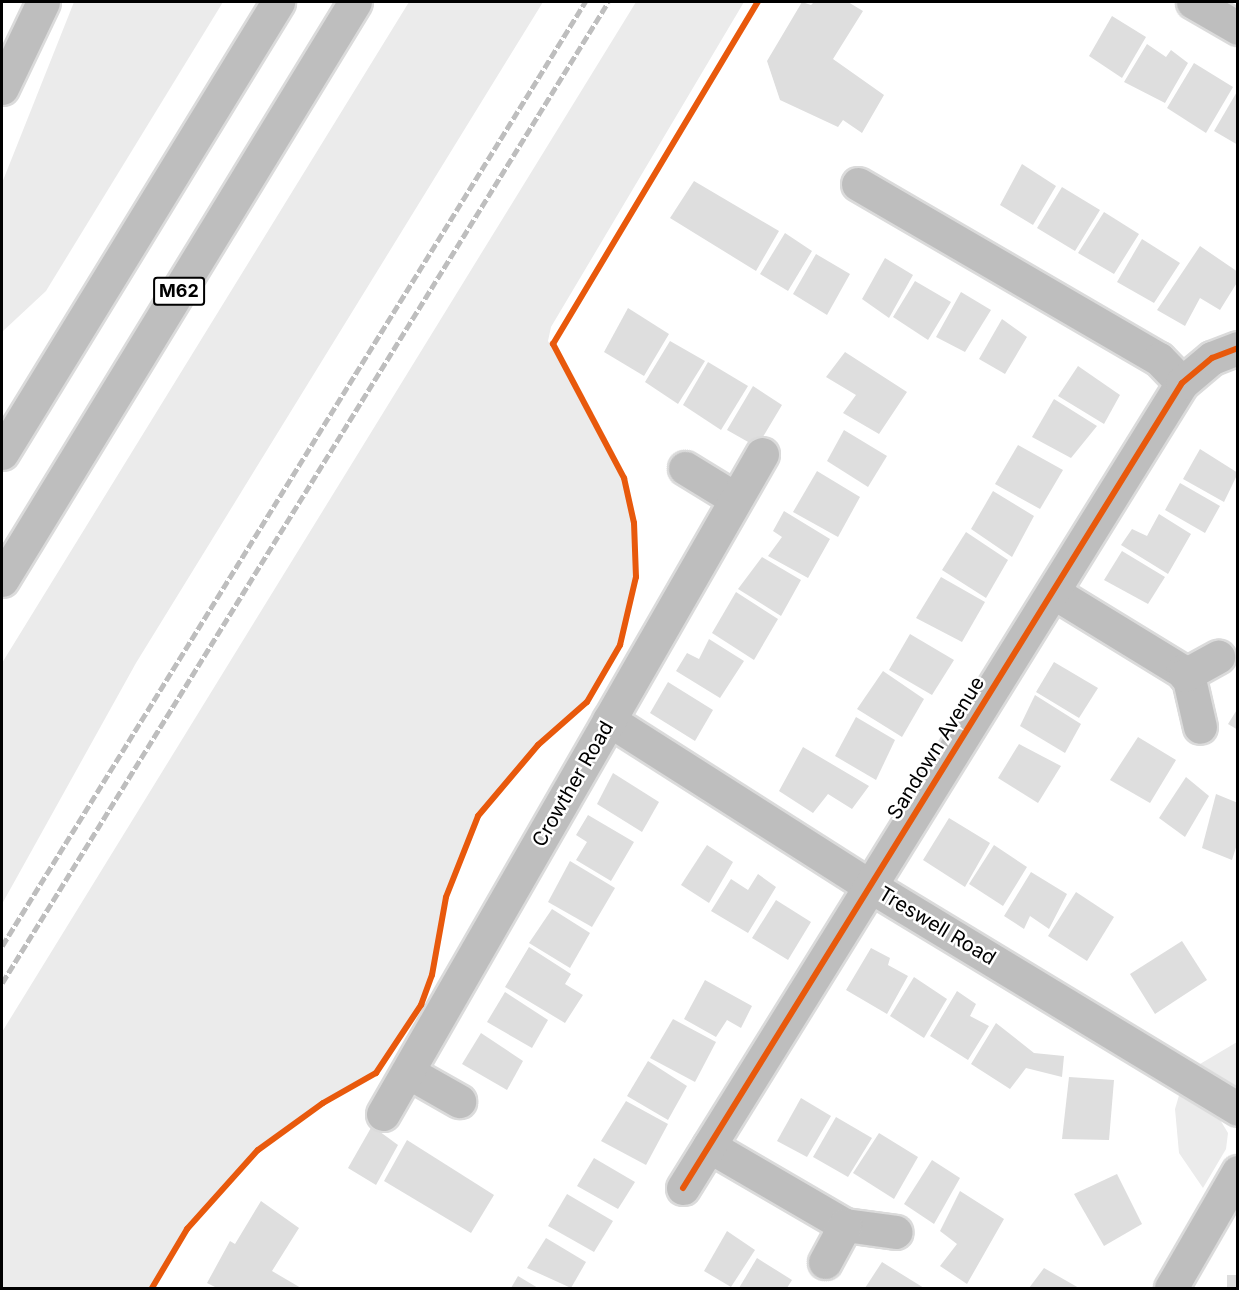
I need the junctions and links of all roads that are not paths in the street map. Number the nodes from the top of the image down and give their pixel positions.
1 (43, 2) edge
2 (278, 2) edge
3 (355, 2) edge
4 (1194, 2) edge
5 (1238, 28) edge
6 (2, 88) edge
7 (858, 184) dead end
8 (1238, 348) edge
9 (1182, 383) junction
10 (2, 453) edge
11 (762, 454) dead end
12 (685, 468) dead end
13 (734, 498) junction
14 (2, 580) edge
15 (1053, 592) junction
16 (1218, 657) dead end
17 (1185, 675) junction
18 (609, 720) junction
19 (1200, 727) dead end
20 (870, 886) junction
21 (408, 1072) junction
22 (459, 1101) dead end
23 (1238, 1109) edge
24 (383, 1114) dead end
25 (710, 1146) junction
26 (1238, 1172) edge
27 (683, 1188) dead end
28 (846, 1225) junction
29 (896, 1232) dead end
30 (825, 1262) dead end
31 (1171, 1288) edge

1 - 6 main road
2 - 10 main road
3 - 14 main road, M62
4 - 5 main road
7 - 9 main road
8 - 9 main road, Sandown Avenue
9 - 15 main road, Sandown Avenue
11 - 13 main road, Crowther Road
12 - 13 main road
13 - 18 main road, Crowther Road
15 - 17 main road
15 - 20 main road, Sandown Avenue
16 - 17 main road
17 - 19 main road
18 - 20 main road, Treswell Road
18 - 21 main road, Crowther Road
20 - 23 main road, Treswell Road
20 - 25 main road, Sandown Avenue
21 - 22 main road
21 - 24 main road, Crowther Road
25 - 27 main road, Sandown Avenue
25 - 28 main road
26 - 31 main road
28 - 29 main road
28 - 30 main road

